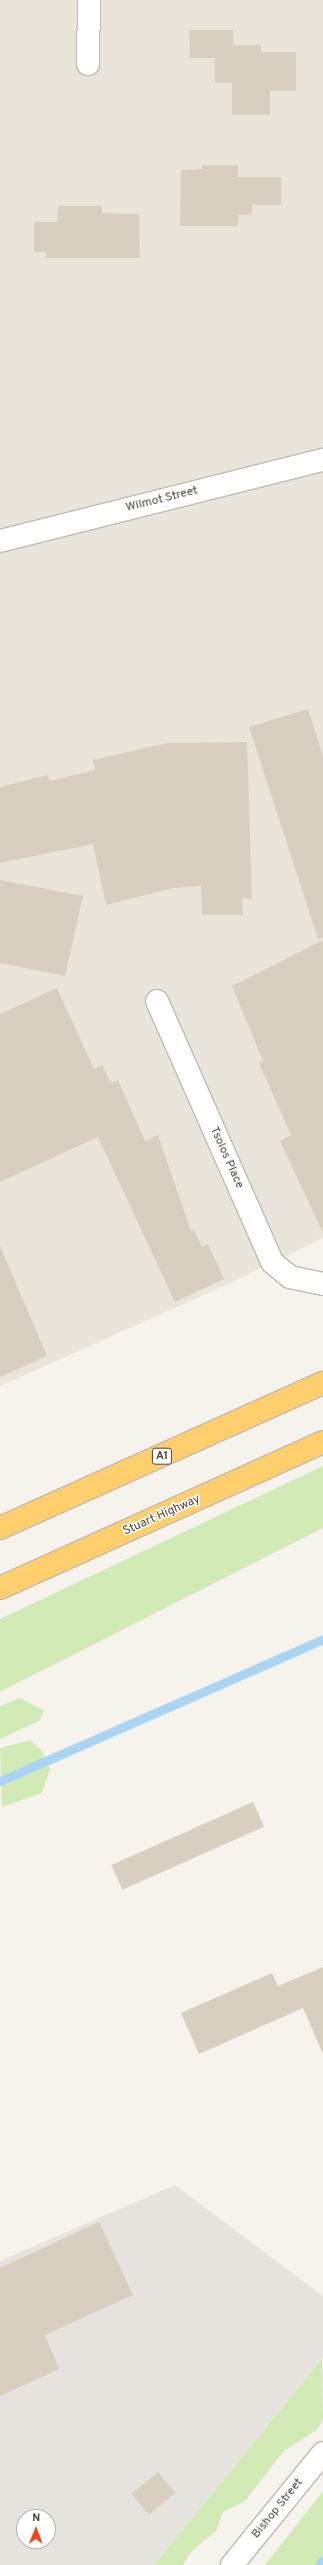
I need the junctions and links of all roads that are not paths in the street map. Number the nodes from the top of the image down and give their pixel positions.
1 (89, 0) edge
2 (88, 64) dead end
3 (323, 460) edge
4 (0, 541) edge
5 (156, 1001) dead end
6 (323, 1284) edge
7 (323, 1383) edge
8 (323, 1442) edge
9 (0, 1528) edge
10 (0, 1588) edge
11 (323, 2453) edge
12 (232, 2565) edge

1 - 2 street
3 - 4 street, Wilmot Street
5 - 6 street, Tsolos Place
7 - 9 highway, A1
8 - 10 highway, Stuart Highway
11 - 12 street, Bishop Street

